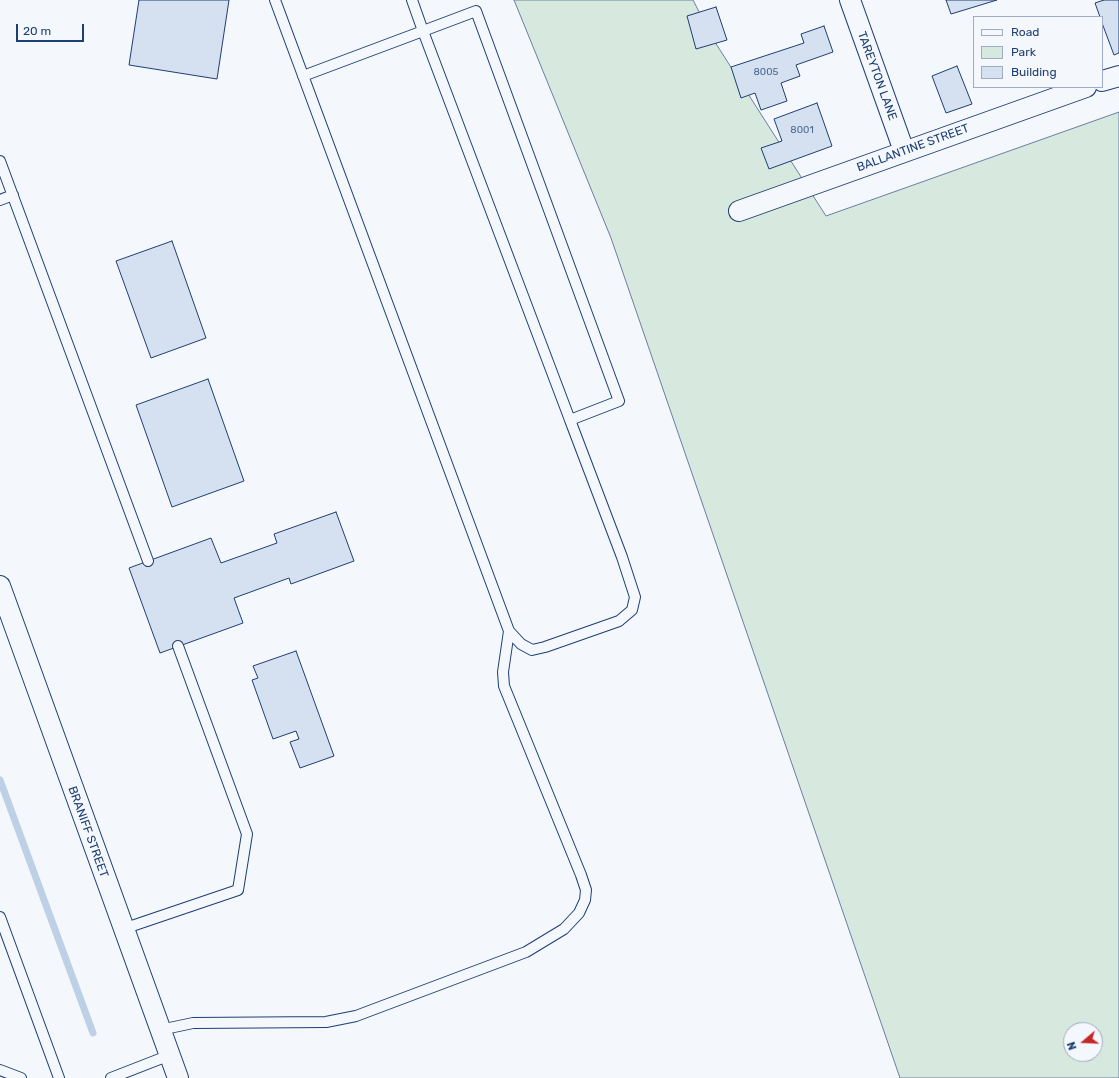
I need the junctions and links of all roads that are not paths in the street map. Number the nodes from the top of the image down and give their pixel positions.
1 (275, 0) edge
2 (412, 0) edge
3 (850, 0) edge
4 (423, 31) junction
5 (303, 76) junction
6 (1119, 76) edge
7 (1103, 82) edge
8 (1083, 88) edge
9 (904, 151) junction
10 (0, 161) edge
11 (13, 195) junction
12 (0, 200) edge
13 (739, 211) dead end
14 (570, 420) junction
15 (148, 561) dead end
16 (0, 586) edge
17 (509, 631) junction
18 (178, 646) dead end
19 (0, 917) edge
20 (123, 929) junction
21 (160, 1030) junction
22 (170, 1055) junction
23 (0, 1070) edge
24 (21, 1078) edge
25 (59, 1078) edge
26 (111, 1078) edge
27 (178, 1078) edge

1 - 5 lane
2 - 4 lane
3 - 9 street, TAREYTON LANE
4 - 5 lane
4 - 14 lane
4 - 14 lane
5 - 17 lane
6 - 7 street
8 - 9 street, BALLANTINE STREET
9 - 13 street, BALLANTINE STREET
10 - 11 lane
11 - 12 lane
11 - 15 lane
14 - 17 lane
16 - 20 street, BRANIFF STREET
17 - 21 lane
18 - 20 lane
19 - 25 lane
20 - 21 street, BRANIFF STREET
21 - 22 street, BRANIFF STREET
22 - 26 lane
22 - 27 street, BRANIFF STREET
23 - 24 lane

